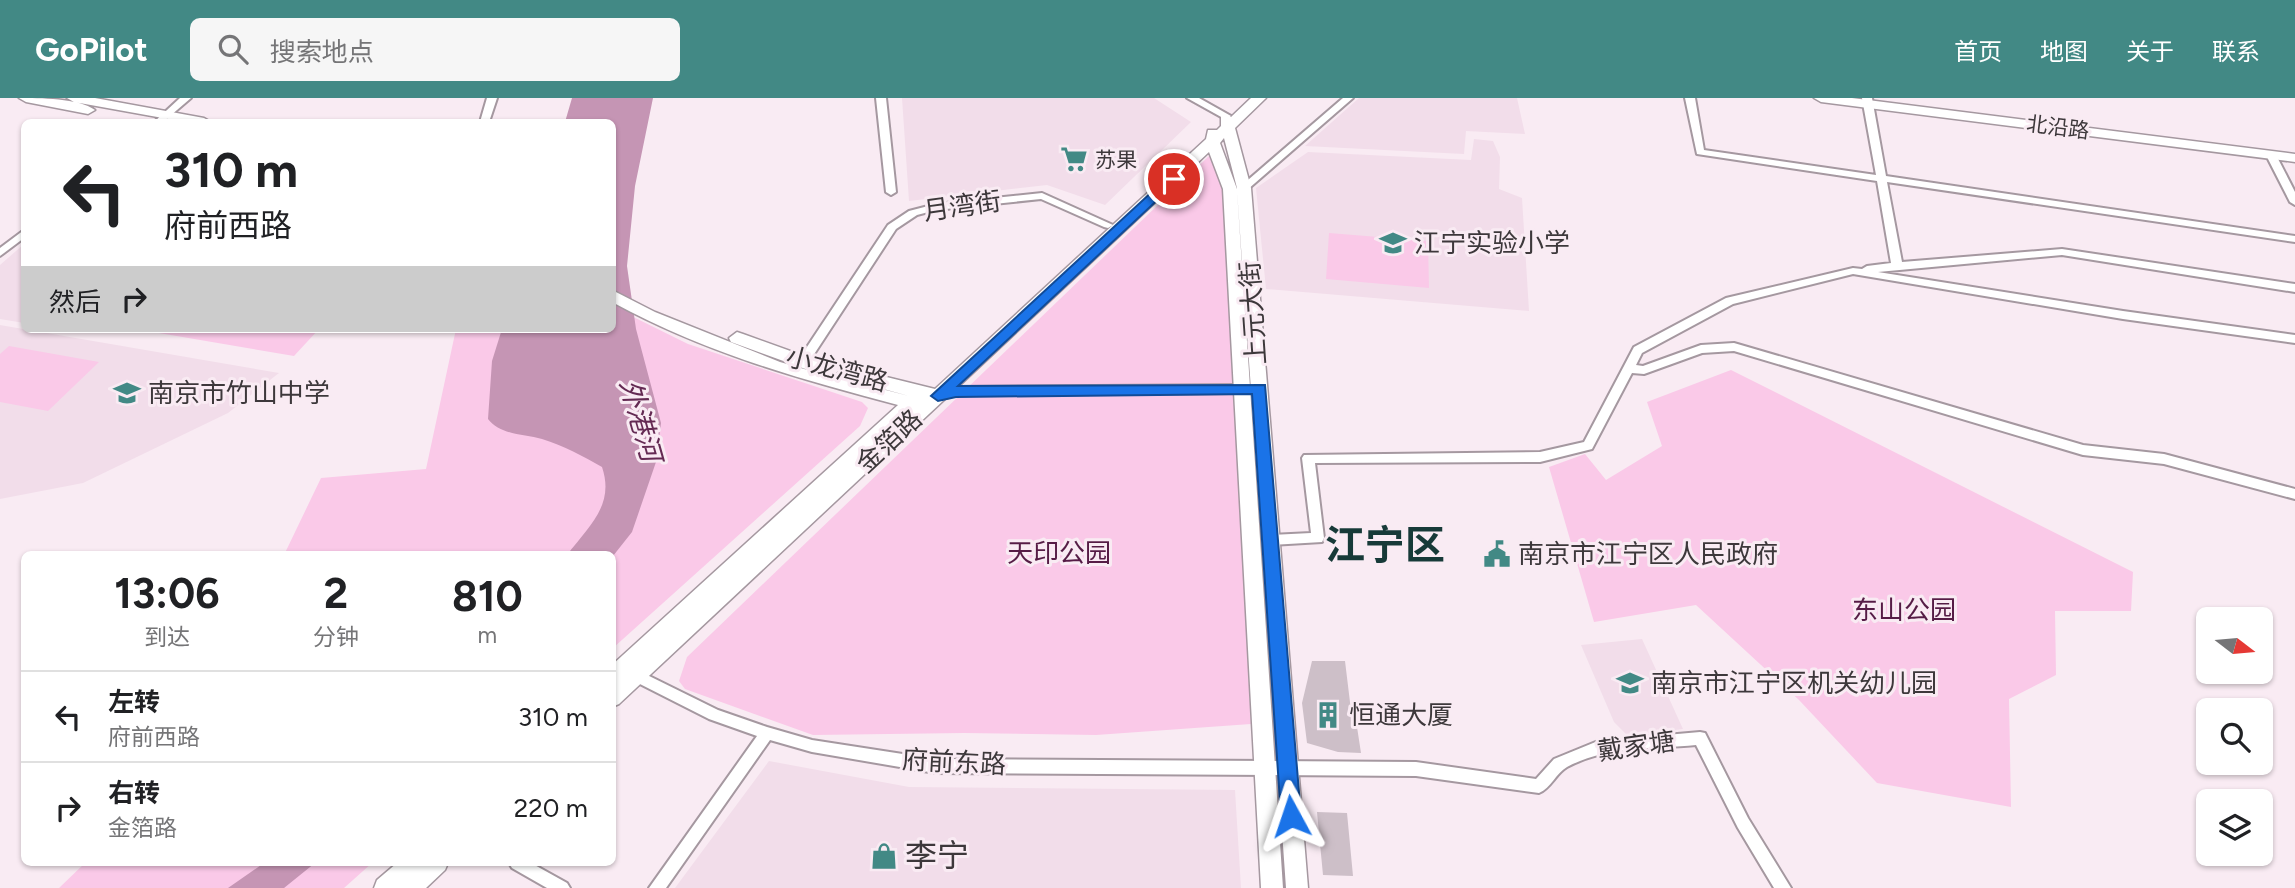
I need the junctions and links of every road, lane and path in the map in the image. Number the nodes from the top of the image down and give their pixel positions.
1 (26, 98) edge
2 (74, 98) edge
3 (186, 98) edge
4 (492, 98) edge
5 (881, 98) edge
6 (1192, 98) edge
7 (1244, 98) edge
8 (1259, 98) edge
9 (1348, 98) edge
10 (1690, 98) edge
11 (1821, 98) edge
12 (1867, 101) edge
13 (153, 119) edge
14 (155, 119) edge
15 (160, 119) edge
16 (485, 119) edge
17 (1220, 129) junction
18 (2271, 155) junction
19 (2295, 159) edge
20 (1882, 179) junction
21 (1244, 188) junction
22 (891, 192) dead end
23 (2295, 202) edge
24 (1108, 225) junction
25 (21, 236) edge
26 (2295, 239) edge
27 (0, 253) edge
28 (1897, 265) junction
29 (1853, 271) junction
30 (616, 285) edge
31 (2295, 288) edge
32 (616, 297) edge
33 (652, 311) junction
34 (2295, 339) edge
35 (803, 362) junction
36 (1628, 369) junction
37 (1250, 389) junction
38 (925, 397) junction
39 (2295, 494) edge
40 (1271, 540) junction
41 (616, 674) edge
42 (636, 676) junction
43 (616, 694) edge
44 (767, 733) junction
45 (1264, 768) junction
46 (1287, 768) junction
47 (409, 866) edge
48 (434, 866) edge
49 (522, 866) edge
50 (385, 888) edge
51 (410, 888) edge
52 (562, 888) edge
53 (657, 888) edge
54 (1272, 888) edge
55 (1297, 888) edge
56 (1783, 888) edge

1 - 13 main road
2 - 14 main road
3 - 15 street
4 - 16 street
5 - 22 street
6 - 17 street
7 - 17 main road, 金箔路
8 - 17 main road, 金箔路
9 - 21 street
10 - 20 street
11 - 12 main road, 北沿路
12 - 18 main road, 北沿路
12 - 20 street
17 - 21 main road, 上元大街
17 - 24 main road, 金箔路
17 - 37 main road, 上元大街
17 - 38 main road, 金箔路
18 - 19 main road, 北沿路
18 - 23 street
20 - 26 street
20 - 28 street
21 - 37 main road, 上元大街
24 - 35 street, 月湾街
24 - 38 main road, 金箔路
25 - 27 street
28 - 29 street
28 - 31 street
29 - 34 street
29 - 36 street
30 - 33 main road, 小龙湾路
32 - 33 main road, 小龙湾路
33 - 35 main road, 小龙湾路
33 - 38 main road, 小龙湾路
35 - 38 main road, 小龙湾路
36 - 39 street
36 - 40 street
37 - 38 street
37 - 40 main road, 上元大街
37 - 45 main road, 上元大街
38 - 41 main road, 金箔路
38 - 42 main road, 金箔路
40 - 46 main road, 上元大街
42 - 43 main road, 金箔路
42 - 44 street, 府前东路
44 - 45 street, 府前东路
44 - 53 street
45 - 46 street, 府前东路
45 - 54 main road, 上元大街
46 - 55 main road, 上元大街
46 - 56 street, 戴家塘
47 - 50 main road
48 - 51 main road
49 - 52 street

